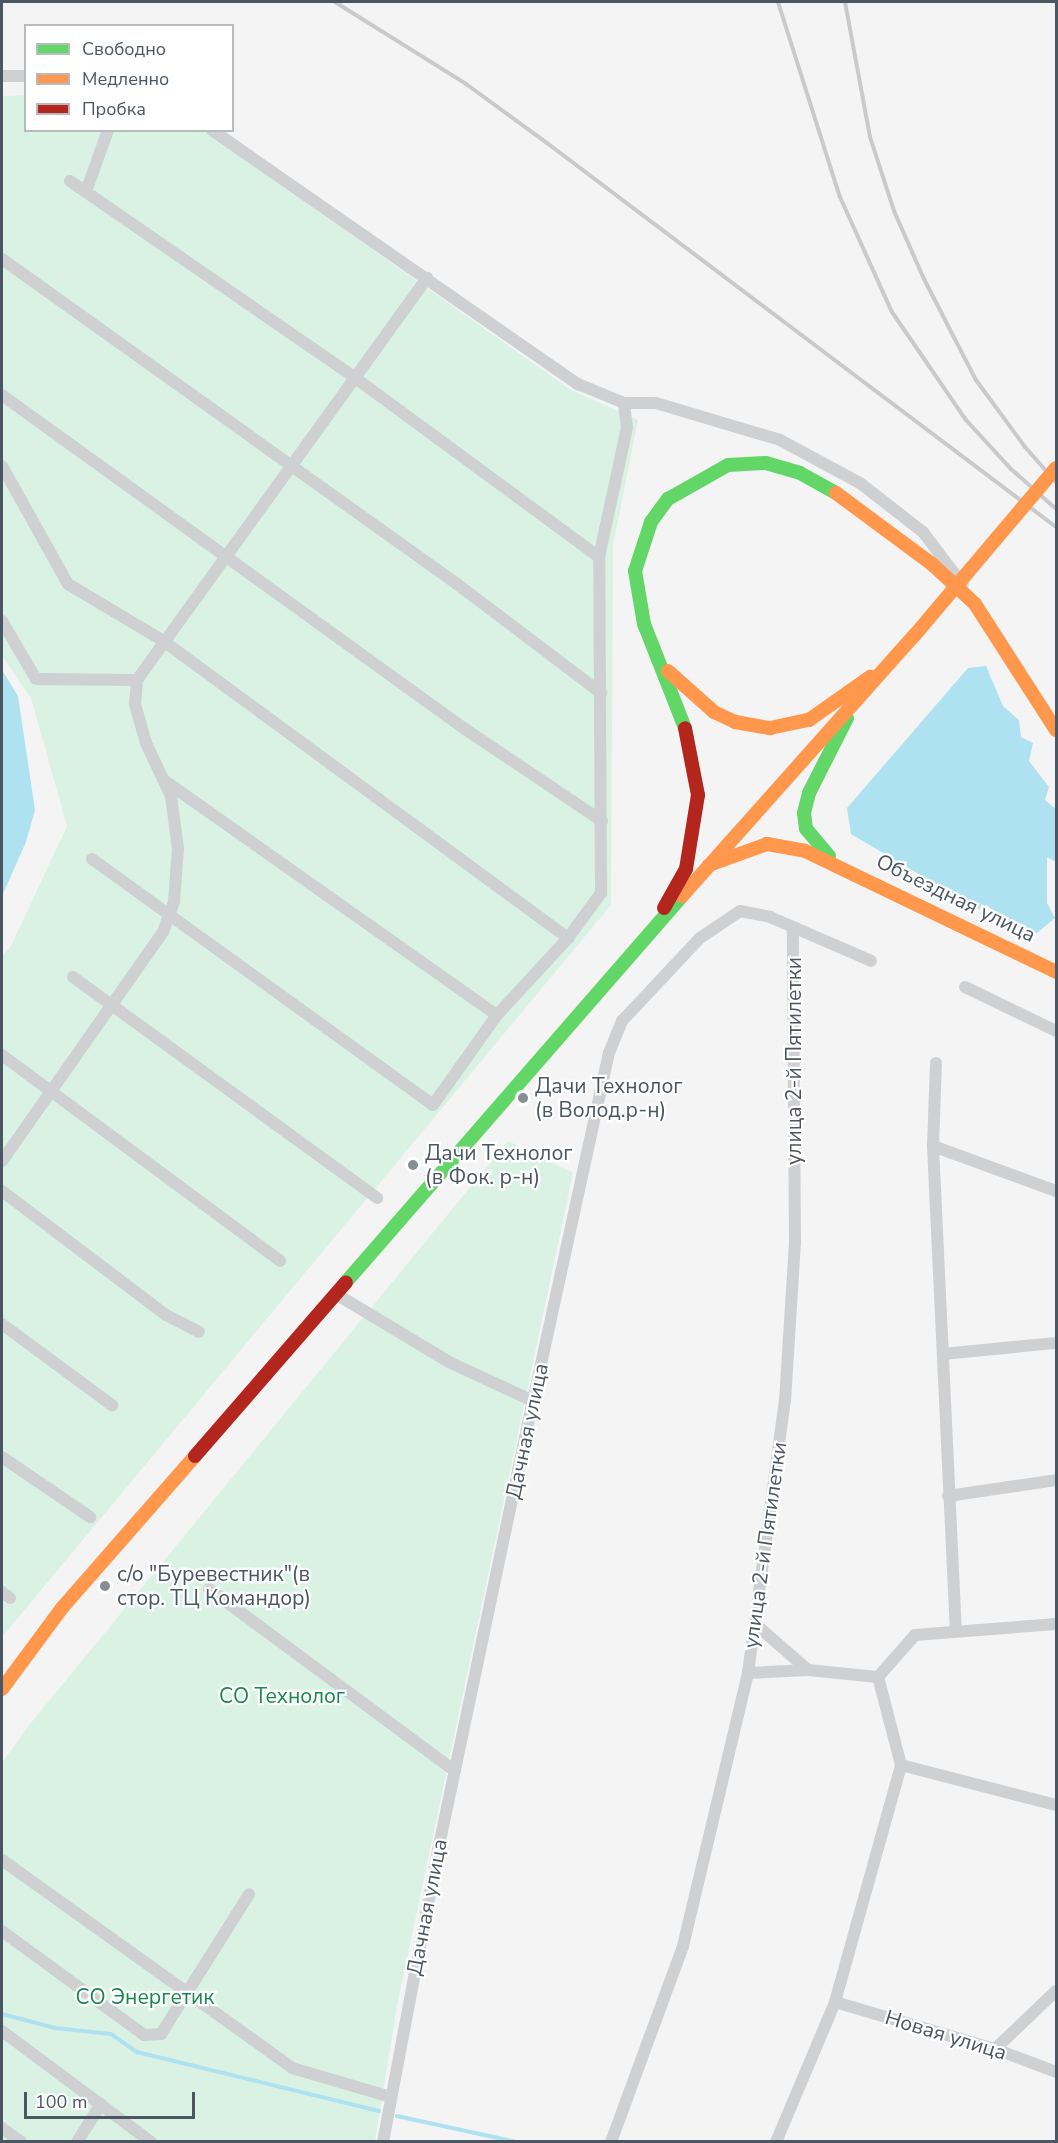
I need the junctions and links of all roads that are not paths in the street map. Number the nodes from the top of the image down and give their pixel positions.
1 (2, 76) edge
2 (24, 76) edge
3 (107, 132) edge
4 (215, 132) edge
5 (69, 181) dead end
6 (87, 189) junction
7 (2, 259) edge
8 (427, 278) junction
9 (354, 377) junction
10 (2, 395) edge
11 (624, 403) junction
12 (2, 466) edge
13 (288, 467) junction
14 (1056, 468) edge
15 (225, 553) junction
16 (599, 558) junction
17 (975, 604) junction
18 (2, 621) edge
19 (162, 640) junction
20 (896, 657) junction
21 (665, 668) junction
22 (136, 680) junction
23 (601, 693) junction
24 (855, 703) junction
25 (1056, 730) edge
26 (163, 779) junction
27 (602, 821) junction
28 (92, 859) dead end
29 (837, 863) junction
30 (708, 866) junction
31 (170, 912) junction
32 (793, 928) junction
33 (568, 938) junction
34 (640, 944) junction
35 (871, 961) dead end
36 (1056, 972) edge
37 (73, 977) dead end
38 (965, 987) dead end
39 (113, 1003) junction
40 (497, 1015) junction
41 (1056, 1031) edge
42 (2, 1055) edge
43 (936, 1063) dead end
44 (51, 1091) junction
45 (933, 1146) junction
46 (2, 1161) edge
47 (2, 1191) edge
48 (1056, 1191) edge
49 (376, 1198) dead end
50 (280, 1262) dead end
51 (336, 1294) junction
52 (2, 1324) edge
53 (199, 1332) dead end
54 (1056, 1343) edge
55 (943, 1354) junction
56 (533, 1401) junction
57 (112, 1405) dead end
58 (2, 1457) edge
59 (1056, 1480) edge
60 (948, 1496) junction
61 (90, 1518) dead end
62 (208, 1589) dead end
63 (754, 1623) junction
64 (1056, 1624) edge
65 (956, 1631) junction
66 (808, 1670) junction
67 (748, 1673) junction
68 (878, 1677) junction
69 (2, 1689) edge
70 (901, 1765) junction
71 (455, 1771) junction
72 (1056, 1805) edge
73 (2, 1860) edge
74 (249, 1894) dead end
75 (2, 1930) edge
76 (1056, 1991) edge
77 (185, 1993) junction
78 (835, 2002) junction
79 (2, 2031) edge
80 (996, 2049) junction
81 (1056, 2072) edge
82 (391, 2097) junction
83 (101, 2104) junction
84 (2, 2128) edge
85 (21, 2142) edge
86 (78, 2142) edge
87 (151, 2142) edge
88 (383, 2142) edge
89 (611, 2142) edge
90 (776, 2142) edge

1 - 2 street
3 - 6 street
4 - 8 street
5 - 6 street
6 - 9 street
7 - 13 street
8 - 9 street
8 - 11 street
9 - 13 street
9 - 16 street
10 - 15 street
11 - 16 street
11 - 17 street
12 - 19 street
13 - 15 street
13 - 23 street
14 - 20 street, bridge
15 - 19 street
15 - 27 street
16 - 23 street
17 - 21 street
17 - 25 street
18 - 22 street
19 - 22 street
19 - 33 street
20 - 21 street
20 - 24 street
21 - 34 street
22 - 26 street
23 - 27 street
24 - 29 street
24 - 30 street
26 - 31 street
26 - 40 street
27 - 33 street
28 - 31 street
29 - 30 street
29 - 36 street, Объездная улица
30 - 34 street
31 - 39 street
31 - 40 street
32 - 35 street, Дачная улица
32 - 56 street, Дачная улица
32 - 63 street, улица 2-й Пятилетки
33 - 40 street
34 - 51 street
37 - 39 street
38 - 41 street
39 - 44 street
39 - 49 street
42 - 44 street
43 - 45 street
44 - 46 street
44 - 50 street
45 - 48 street
45 - 55 street
47 - 53 street
51 - 56 street
51 - 69 street
52 - 57 street
54 - 55 street
55 - 60 street
56 - 71 street, Дачная улица
58 - 61 street
59 - 60 street
60 - 65 street
62 - 71 street
63 - 66 street
63 - 67 street, улица 2-й Пятилетки
64 - 65 street
65 - 68 street
66 - 67 street
66 - 68 street
67 - 89 street, улица 2-й Пятилетки
68 - 70 street
70 - 72 street
70 - 78 street
71 - 82 street, Дачная улица
73 - 77 street
74 - 77 street
75 - 77 street
76 - 80 street
77 - 82 street
78 - 80 street, Новая улица
78 - 90 street
79 - 83 street
80 - 81 street, Новая улица
82 - 88 street, Дачная улица
83 - 86 street
83 - 87 street
84 - 85 street

